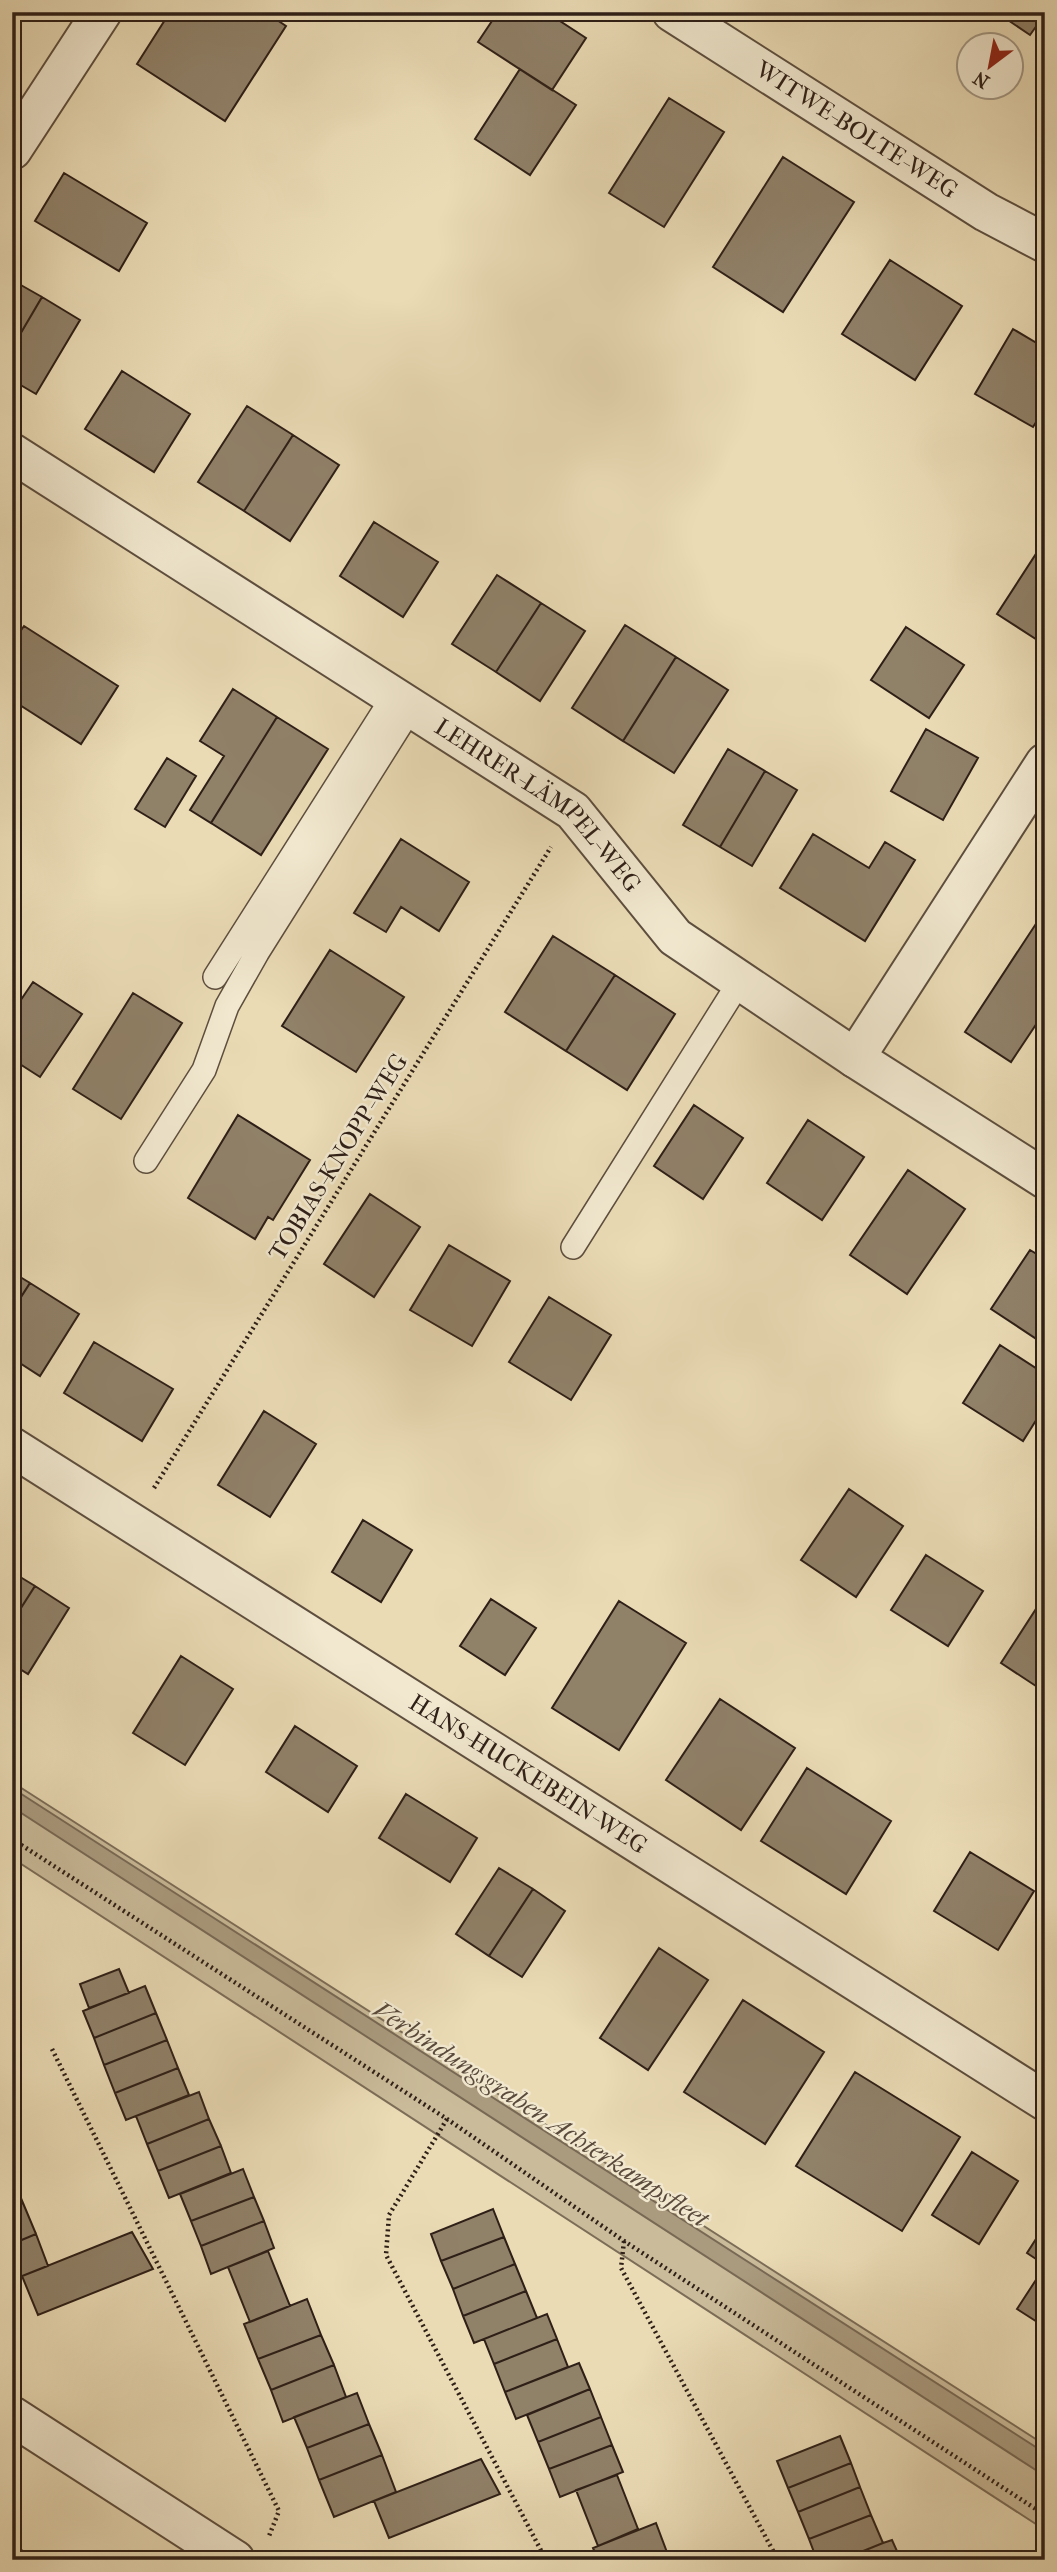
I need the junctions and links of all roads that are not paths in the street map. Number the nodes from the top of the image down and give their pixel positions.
1 (102, 12) edge
2 (672, 12) edge
3 (12, 150) edge
4 (1045, 243) edge
5 (12, 453) edge
6 (402, 702) junction
7 (1045, 763) edge
8 (215, 977) dead end
9 (740, 981) junction
10 (855, 1058) junction
11 (146, 1161) dead end
12 (1045, 1179) edge
13 (573, 1247) dead end
14 (12, 1447) edge
15 (1045, 2101) edge
16 (12, 2416) edge
17 (233, 2554) edge

1 - 3 street
2 - 4 street, WITWE-BOLTE-WEG
5 - 6 street, LEHRER-LÄMPEL-WEG
6 - 8 lane
6 - 9 street, LEHRER-LÄMPEL-WEG
6 - 11 lane
7 - 10 street
9 - 10 street, LEHRER-LÄMPEL-WEG
9 - 13 lane
10 - 12 street, LEHRER-LÄMPEL-WEG
14 - 15 street, HANS-HUCKEBEIN-WEG
16 - 17 street

